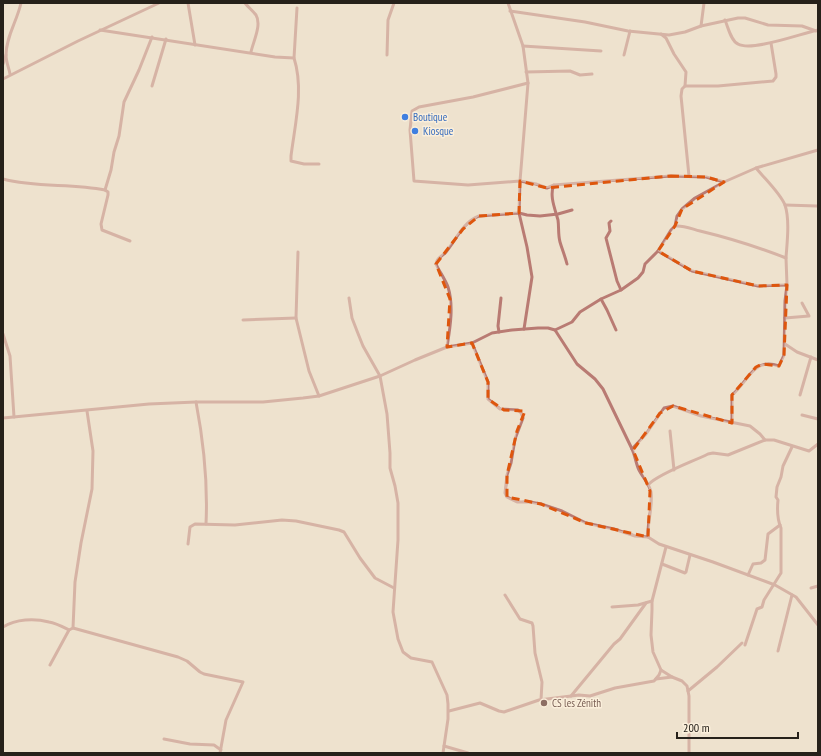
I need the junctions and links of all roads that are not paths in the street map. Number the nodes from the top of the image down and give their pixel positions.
1 (21, 3) edge
2 (148, 3) edge
3 (159, 3) edge
4 (188, 3) edge
5 (245, 3) edge
6 (394, 3) edge
7 (508, 3) edge
8 (704, 3) edge
9 (152, 6) junction
10 (296, 8) dead end
11 (510, 11) junction
12 (725, 20) junction
13 (701, 26) junction
14 (100, 30) junction
15 (630, 31) junction
16 (817, 31) edge
17 (660, 34) junction
18 (152, 37) junction
19 (166, 39) junction
20 (771, 43) junction
21 (195, 45) junction
22 (523, 46) junction
23 (3, 48) edge
24 (8, 48) junction
25 (600, 51) dead end
26 (251, 52) junction
27 (624, 55) dead end
28 (6, 56) junction
29 (387, 56) dead end
30 (294, 58) junction
31 (3, 64) edge
32 (526, 72) junction
33 (10, 74) junction
34 (592, 74) dead end
35 (3, 79) edge
36 (528, 83) junction
37 (152, 86) dead end
38 (685, 86) junction
39 (818, 150) edge
40 (319, 164) dead end
41 (756, 168) junction
42 (689, 176) junction
43 (3, 179) edge
44 (520, 181) junction
45 (724, 182) junction
46 (554, 185) junction
47 (105, 190) junction
48 (785, 205) junction
49 (817, 206) dead end
50 (572, 210) dead end
51 (519, 213) junction
52 (556, 214) junction
53 (611, 221) dead end
54 (675, 226) junction
55 (130, 241) dead end
56 (658, 251) junction
57 (298, 252) dead end
58 (786, 258) junction
59 (567, 264) dead end
60 (787, 285) junction
61 (621, 290) junction
62 (349, 298) dead end
63 (501, 298) dead end
64 (601, 299) junction
65 (802, 303) dead end
66 (296, 318) junction
67 (785, 318) junction
68 (243, 320) dead end
69 (524, 329) junction
70 (555, 330) junction
71 (616, 330) dead end
72 (500, 332) junction
73 (3, 334) edge
74 (472, 343) junction
75 (785, 344) junction
76 (447, 347) junction
77 (811, 358) junction
78 (818, 360) edge
79 (380, 376) junction
80 (800, 394) dead end
81 (319, 396) junction
82 (196, 402) junction
83 (88, 411) junction
84 (802, 415) dead end
85 (14, 416) junction
86 (3, 418) edge
87 (818, 419) edge
88 (732, 423) junction
89 (670, 431) dead end
90 (765, 440) junction
91 (818, 444) edge
92 (792, 447) junction
93 (632, 449) junction
94 (674, 470) junction
95 (649, 484) junction
96 (206, 524) junction
97 (780, 525) junction
98 (648, 537) junction
99 (188, 544) dead end
100 (666, 547) junction
101 (690, 555) junction
102 (662, 564) junction
103 (748, 575) junction
104 (775, 585) junction
105 (818, 586) edge
106 (394, 588) junction
107 (811, 588) dead end
108 (505, 595) dead end
109 (792, 595) junction
110 (652, 601) junction
111 (646, 603) junction
112 (612, 606) dead end
113 (818, 625) edge
114 (3, 627) edge
115 (73, 628) junction
116 (69, 630) junction
117 (778, 651) dead end
118 (50, 665) dead end
119 (661, 670) junction
120 (672, 677) junction
121 (656, 679) junction
122 (688, 691) junction
123 (571, 696) junction
124 (541, 700) junction
125 (449, 711) junction
126 (164, 739) dead end
127 (444, 746) junction
128 (221, 752) edge
129 (443, 753) edge
130 (468, 753) edge
131 (689, 753) edge

1 - 24 street
2 - 9 street
3 - 9 street
4 - 21 street
5 - 26 street
6 - 29 street
7 - 11 street
8 - 13 street
9 - 14 street
10 - 30 street
11 - 15 street
11 - 22 street
12 - 13 street
12 - 16 street
12 - 20 street
13 - 17 street
14 - 18 street
14 - 33 street
15 - 17 street
15 - 27 street
16 - 20 street
17 - 38 street
18 - 19 street
18 - 47 street
19 - 21 street
19 - 37 street
20 - 38 street
21 - 26 street
22 - 25 street
22 - 32 street
23 - 24 street
24 - 28 street
26 - 30 street
28 - 31 street
28 - 33 street
30 - 40 street
32 - 34 street
32 - 36 street
33 - 35 street
36 - 44 street
36 - 44 street
38 - 42 street
39 - 41 street
41 - 45 street
41 - 48 street
42 - 45 street
42 - 46 street
43 - 47 street
44 - 46 street
44 - 51 street
45 - 54 street
46 - 52 street
47 - 55 street
48 - 49 street
48 - 58 street
50 - 52 street
51 - 52 street
51 - 69 street
51 - 76 street
52 - 59 street
53 - 61 street
54 - 56 street
54 - 58 street
56 - 60 street
56 - 61 street
57 - 66 street
58 - 60 street
60 - 67 street
61 - 64 street
62 - 79 street
63 - 72 street
64 - 70 street
64 - 71 street
65 - 67 street
66 - 68 street
66 - 81 street
67 - 75 street
69 - 70 street
69 - 72 street
70 - 93 street
72 - 74 street
73 - 85 street
74 - 76 street
74 - 98 street
75 - 77 street
75 - 88 street
76 - 79 street
77 - 78 street
77 - 80 street
79 - 81 street
79 - 106 street
81 - 82 street
82 - 83 street
82 - 96 street
83 - 85 street
83 - 115 street
84 - 87 street
85 - 86 street
88 - 90 street
88 - 93 street
89 - 94 street
90 - 92 street
90 - 94 street
91 - 92 street
92 - 97 street
93 - 95 street
94 - 95 street
95 - 98 street
96 - 99 street
96 - 106 street
97 - 103 street
97 - 104 street
98 - 100 street
100 - 101 street
100 - 102 street
101 - 102 street
101 - 103 street
102 - 110 street
103 - 104 street
104 - 109 street
104 - 122 street
105 - 107 street
106 - 125 street
108 - 124 street
109 - 113 street
109 - 117 street
110 - 111 street
110 - 119 street
111 - 112 street
111 - 123 street
114 - 116 street
115 - 116 street
115 - 128 street
116 - 118 street
119 - 120 street
119 - 121 street
120 - 121 street
120 - 122 street
121 - 123 street
122 - 131 street
123 - 124 street
124 - 125 street
125 - 127 street
126 - 128 street
127 - 129 street
127 - 130 street

